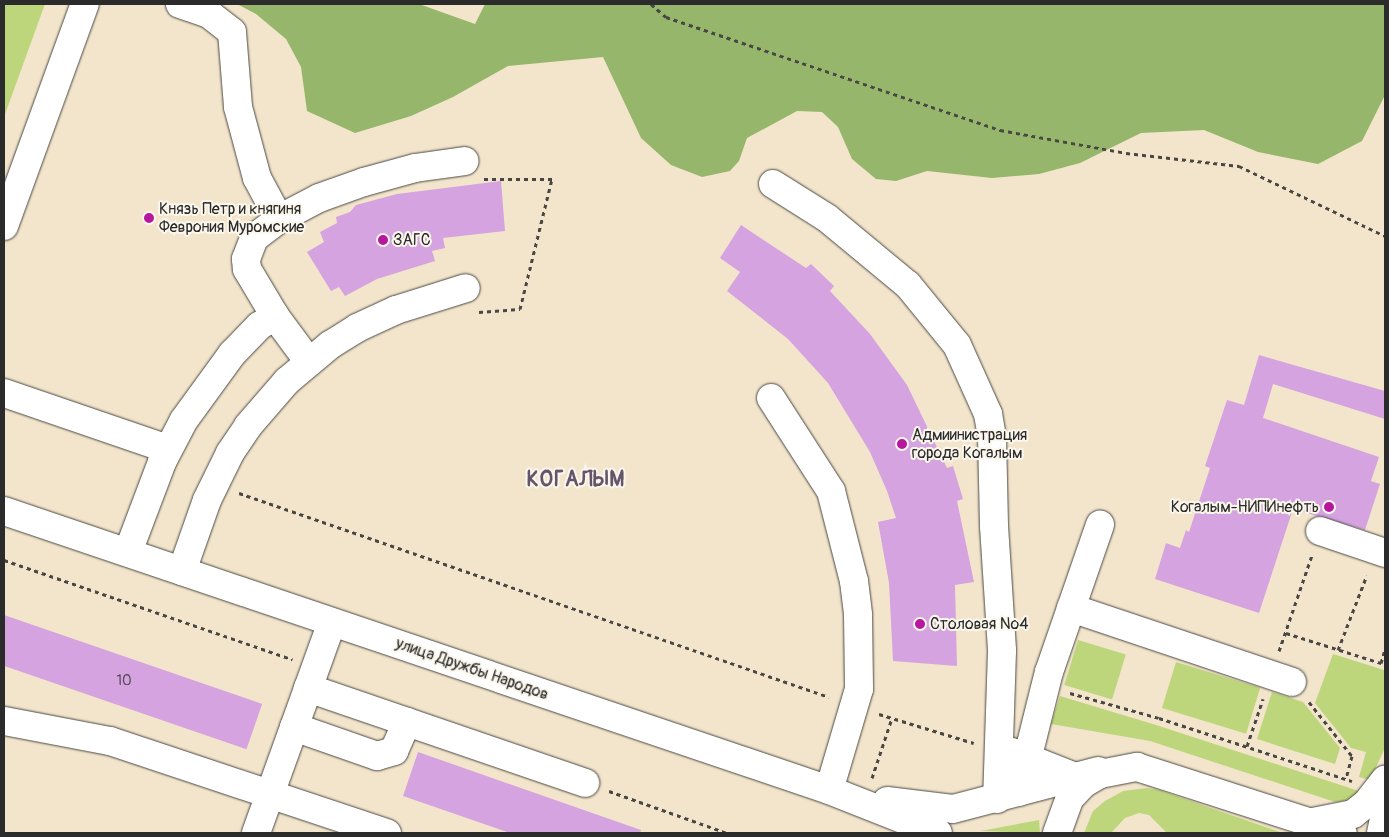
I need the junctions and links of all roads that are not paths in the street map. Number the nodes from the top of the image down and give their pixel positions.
1 (85, 4) edge
2 (180, 4) edge
3 (465, 161) dead end
4 (774, 184) dead end
5 (279, 219) junction
6 (4, 226) edge
7 (466, 288) dead end
8 (275, 316) junction
9 (309, 362) junction
10 (4, 393) edge
11 (771, 398) dead end
12 (168, 449) junction
13 (4, 512) edge
14 (1100, 525) dead end
15 (1320, 531) road end
16 (128, 552) junction
17 (1381, 552) edge
18 (182, 571) junction
19 (1071, 608) junction
20 (332, 622) junction
21 (312, 678) junction
22 (1281, 678) road end
23 (4, 721) edge
24 (407, 722) junction
25 (294, 727) junction
26 (990, 742) junction
27 (1027, 759) junction
28 (1118, 768) junction
29 (1073, 776) junction
30 (1385, 780) edge
31 (585, 783) road end
32 (829, 790) junction
33 (270, 793) junction
34 (1008, 796) junction
35 (1385, 814) edge
36 (1313, 822) junction
37 (256, 833) edge
38 (387, 833) edge
39 (938, 833) edge
40 (1057, 833) edge
41 (1343, 833) edge
42 (1381, 833) edge

1 - 6 main road
2 - 5 main road
3 - 5 main road
4 - 26 main road
5 - 8 main road
7 - 9 main road
8 - 9 main road
8 - 12 main road
9 - 18 main road
10 - 12 main road
11 - 32 main road
12 - 16 main road
13 - 16 main road, улица Дружбы Народов
14 - 19 main road
15 - 17 main road
16 - 18 main road, улица Дружбы Народов
18 - 20 main road, улица Дружбы Народов
19 - 22 main road
19 - 27 main road
20 - 21 main road
20 - 32 main road, улица Дружбы Народов
21 - 24 main road
21 - 25 main road
23 - 33 main road
24 - 25 main road
24 - 31 main road
25 - 33 main road
26 - 27 main road
26 - 34 main road
27 - 29 main road
27 - 34 main road
28 - 29 main road
28 - 36 main road
28 - 40 main road
29 - 34 main road
30 - 36 main road
32 - 34 main road
32 - 39 main road, улица Дружбы Народов
33 - 37 main road
33 - 38 main road
35 - 42 main road
36 - 41 main road

